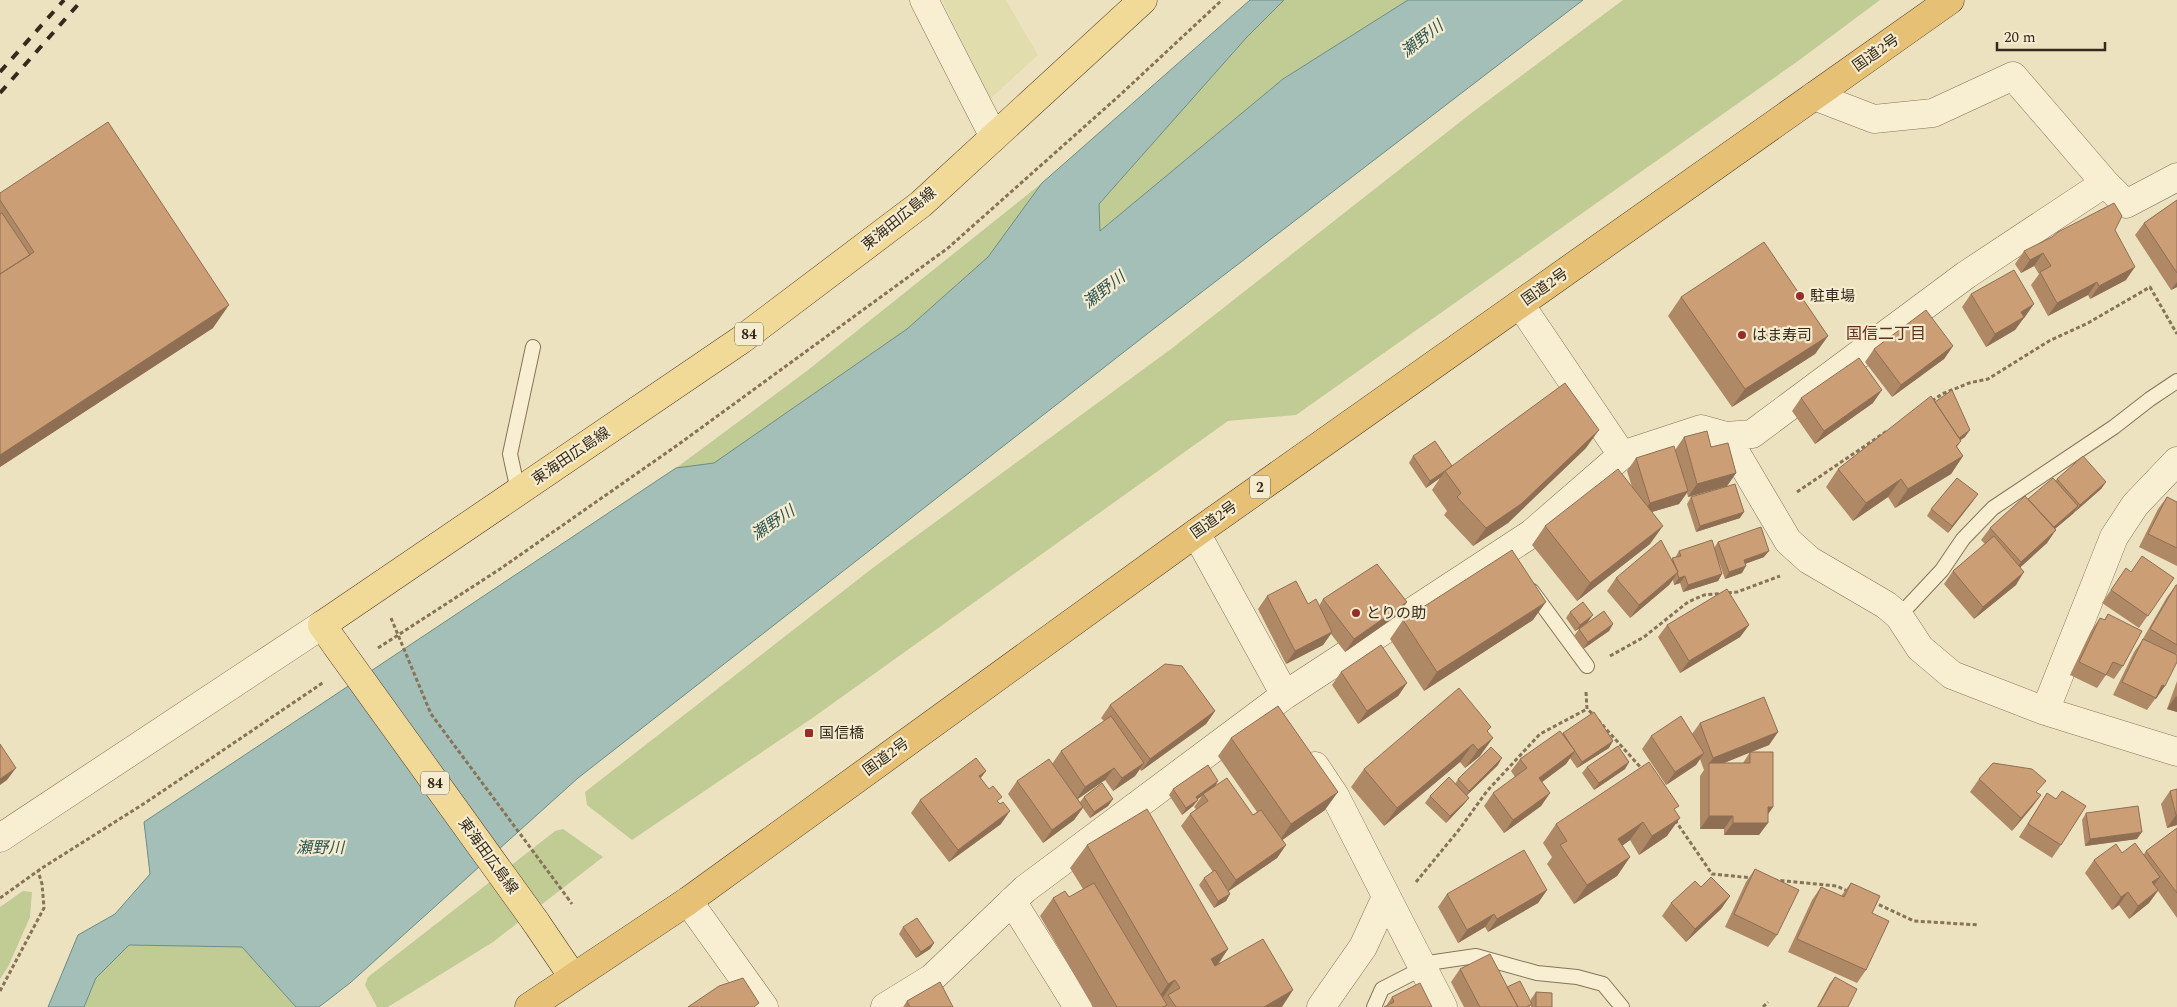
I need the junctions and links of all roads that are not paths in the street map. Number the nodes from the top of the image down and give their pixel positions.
1 (924, 0) edge
2 (1143, 0) edge
3 (1950, 0) edge
4 (1814, 96) junction
5 (994, 137) junction
6 (2177, 176) edge
7 (2105, 183) junction
8 (1520, 304) junction
9 (533, 347) dead end
10 (2177, 381) edge
11 (1726, 436) junction
12 (1622, 455) junction
13 (2177, 461) edge
14 (518, 491) junction
15 (1196, 533) junction
16 (1525, 583) edge
17 (1899, 616) junction
18 (329, 635) junction
19 (1587, 666) road end
20 (1279, 700) junction
21 (2045, 711) junction
22 (2177, 752) edge
23 (0, 838) edge
24 (688, 901) junction
25 (1012, 901) junction
26 (1390, 904) junction
27 (1422, 966) junction
28 (573, 977) junction
29 (529, 1007) edge
30 (764, 1007) edge
31 (885, 1007) edge
32 (1078, 1007) edge
33 (1321, 1007) edge
34 (1374, 1007) edge
35 (1443, 1007) edge
36 (1622, 1007) edge

1 - 5 street
2 - 5 main road, 東海田広島線 / 84
3 - 4 highway, 国道2号 / 2
4 - 7 street
4 - 8 highway, 国道2号 / 2
5 - 14 main road, 東海田広島線 / 84
6 - 7 street
7 - 11 street
8 - 12 street
8 - 15 highway, 国道2号 / 2
9 - 14 lane
10 - 17 lane
11 - 12 street
11 - 17 street
12 - 20 street
13 - 21 street
14 - 18 main road, 東海田広島線 / 84
15 - 20 street
15 - 24 highway, 国道2号 / 2
16 - 19 lane
17 - 21 street
18 - 23 street
18 - 28 main road, 東海田広島線 / 84, bridge
20 - 25 street
20 - 26 street
21 - 22 street
24 - 28 highway, 国道2号 / 2
24 - 30 street
25 - 31 street
25 - 32 street
26 - 27 street
26 - 33 street
27 - 34 lane
27 - 35 street
27 - 36 lane
28 - 29 highway, 国道2号 / 2

